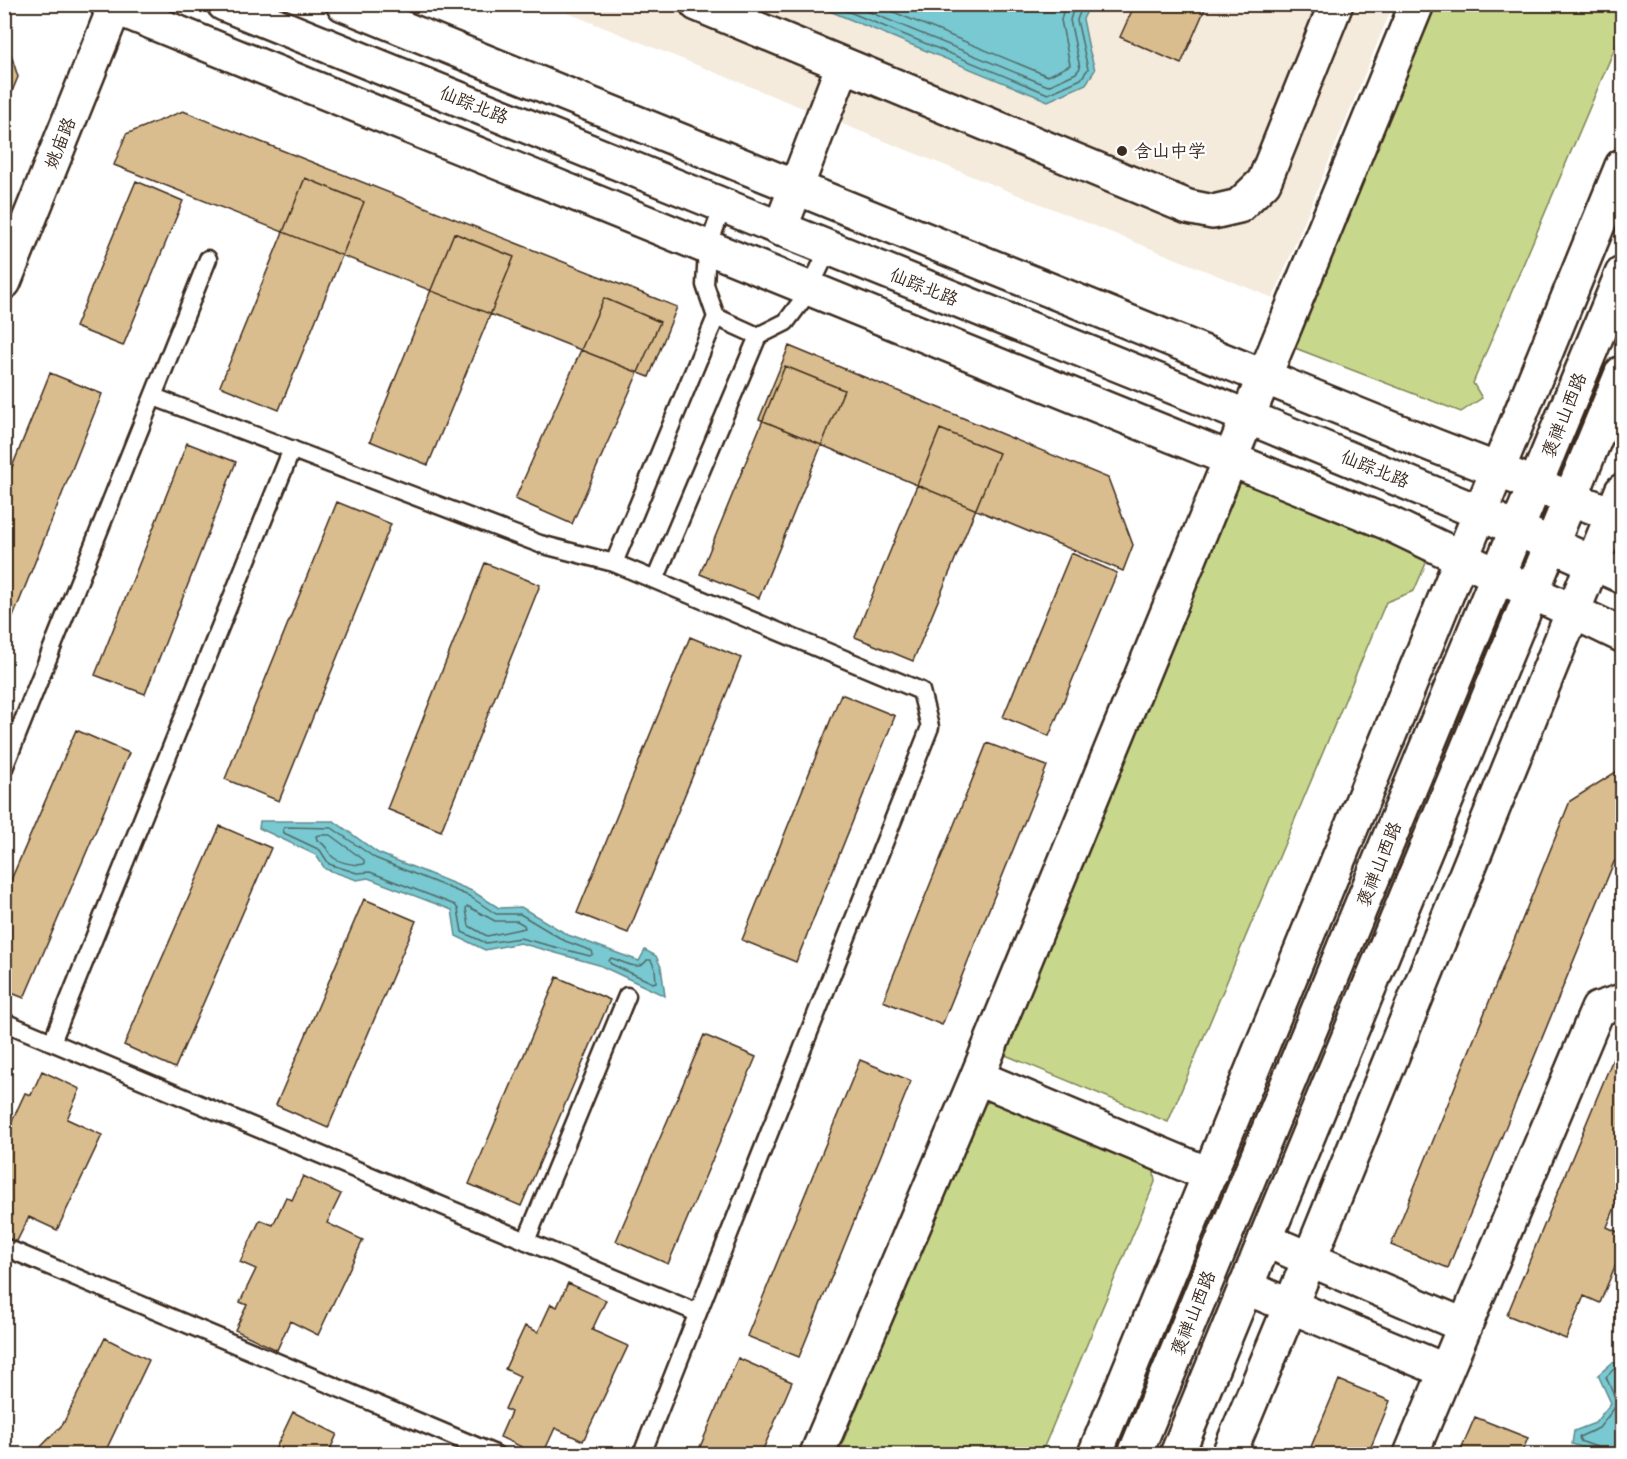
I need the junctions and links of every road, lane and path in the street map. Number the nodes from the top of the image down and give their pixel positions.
1 (224, 4) edge
2 (343, 4) edge
3 (697, 4) edge
4 (1336, 4) edge
5 (1417, 4) edge
6 (113, 6) edge
7 (843, 65) junction
8 (1623, 166) edge
9 (723, 206) junction
10 (780, 229) junction
11 (707, 248) junction
12 (829, 248) junction
13 (208, 259) dead end
14 (1623, 274) edge
15 (4, 282) edge
16 (810, 289) junction
17 (716, 317) junction
18 (759, 336) junction
19 (1623, 373) edge
20 (154, 397) junction
21 (1248, 417) junction
22 (292, 449) junction
23 (1498, 471) junction
24 (1535, 485) junction
25 (1571, 499) junction
26 (1619, 508) edge
27 (1481, 513) junction
28 (1517, 529) junction
29 (1552, 544) junction
30 (1462, 558) junction
31 (614, 562) junction
32 (1608, 569) edge
33 (1498, 575) junction
34 (655, 580) junction
35 (1533, 592) junction
36 (1574, 612) junction
37 (1623, 635) edge
38 (4, 768) edge
39 (627, 996) dead end
40 (1623, 1001) edge
41 (4, 1022) edge
42 (52, 1042) junction
43 (977, 1077) junction
44 (1210, 1175) junction
45 (526, 1240) junction
46 (1265, 1240) junction
47 (4, 1247) edge
48 (1310, 1260) junction
49 (1245, 1287) junction
50 (1290, 1307) junction
51 (698, 1312) junction
52 (1465, 1326) junction
53 (1446, 1371) junction
54 (495, 1455) edge
55 (642, 1455) edge
56 (817, 1455) edge
57 (1095, 1455) edge
58 (1135, 1455) edge
59 (1177, 1455) edge
60 (1228, 1455) edge
61 (1411, 1455) edge

1 - 9 street, 仙踪北路
2 - 23 street
3 - 7 street
4 - 7 street
5 - 21 street
6 - 11 street
6 - 15 street, 姚庙路
7 - 10 street
8 - 23 street
9 - 10 street, 仙踪北路
9 - 11 lane
10 - 12 street, 仙踪北路
11 - 16 street
11 - 17 lane
12 - 16 lane
12 - 21 street, 仙踪北路
13 - 20 lane
14 - 24 street, 褒禅山西路
16 - 18 lane
16 - 30 street
17 - 18 lane
17 - 31 lane
18 - 34 lane
19 - 25 street, 褒禅山西路
20 - 22 lane
20 - 38 lane
21 - 27 street, 仙踪北路
21 - 43 street
22 - 31 lane
22 - 42 lane
23 - 24 street
23 - 27 street
24 - 25 street
24 - 28 street, 褒禅山西路
25 - 26 street
25 - 29 street, 褒禅山西路
26 - 32 street
27 - 28 street, 仙踪北路
27 - 30 street
28 - 29 street, 仙踪北路
28 - 33 street, 褒禅山西路
29 - 32 street, 仙踪北路
29 - 35 street, 褒禅山西路
30 - 33 street
30 - 44 street
31 - 34 lane
32 - 36 street
33 - 35 street
33 - 58 street, 褒禅山西路
34 - 51 lane
35 - 36 street
35 - 46 street, 褒禅山西路
36 - 37 street
36 - 48 street
39 - 45 lane
40 - 52 street
41 - 42 lane
42 - 45 lane
43 - 44 street
43 - 56 street
44 - 57 street
45 - 51 lane
46 - 48 street
46 - 49 street, 褒禅山西路
47 - 54 lane
48 - 50 street
48 - 52 street
49 - 50 street
49 - 59 street, 褒禅山西路
50 - 53 street
50 - 60 street
51 - 55 lane
52 - 53 street
53 - 61 street

